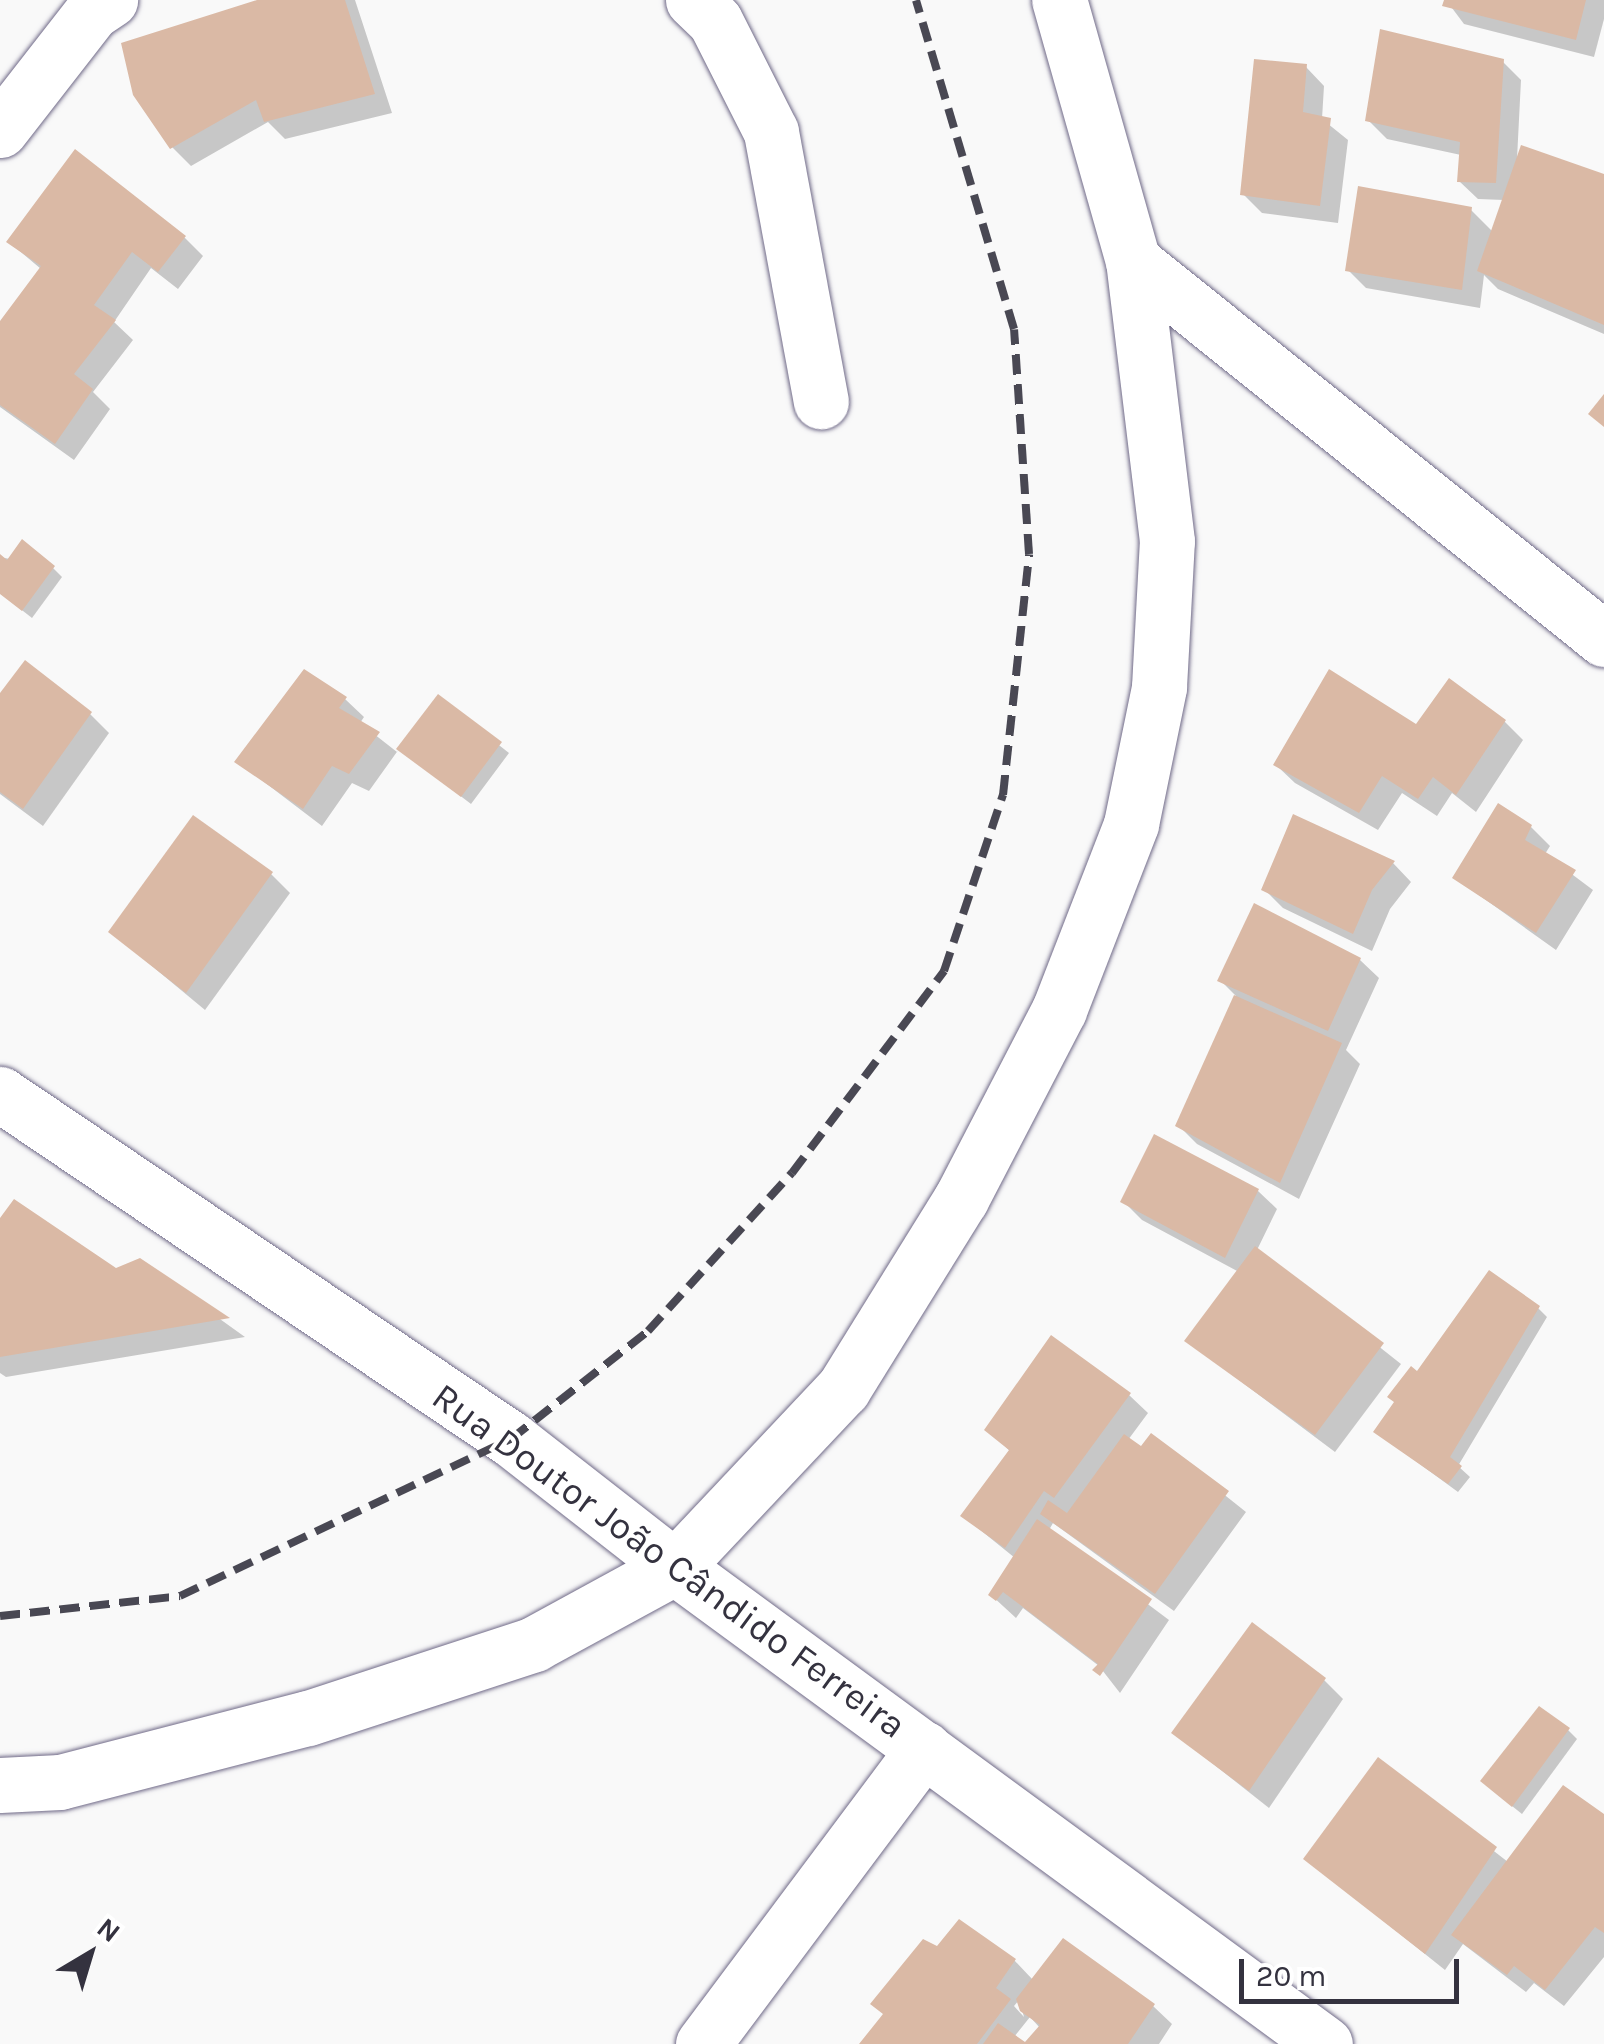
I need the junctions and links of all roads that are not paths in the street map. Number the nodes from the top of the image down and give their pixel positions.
1 (693, 0) edge
2 (1058, 0) edge
3 (101, 6) edge
4 (0, 130) edge
5 (1133, 261) junction
6 (821, 401) dead end
7 (1604, 639) edge
8 (0, 1094) edge
9 (675, 1567) junction
10 (924, 1749) junction
11 (0, 1785) edge
12 (702, 2044) edge
13 (1325, 2044) edge

1 - 6 street
2 - 5 street
3 - 4 street
5 - 7 street
5 - 9 street
8 - 9 street, Rua Doutor João Cândido Ferreira
9 - 10 street, Rua Doutor João Cândido Ferreira
9 - 11 street
10 - 12 street
10 - 13 street, Rua Doutor João Cândido Ferreira

